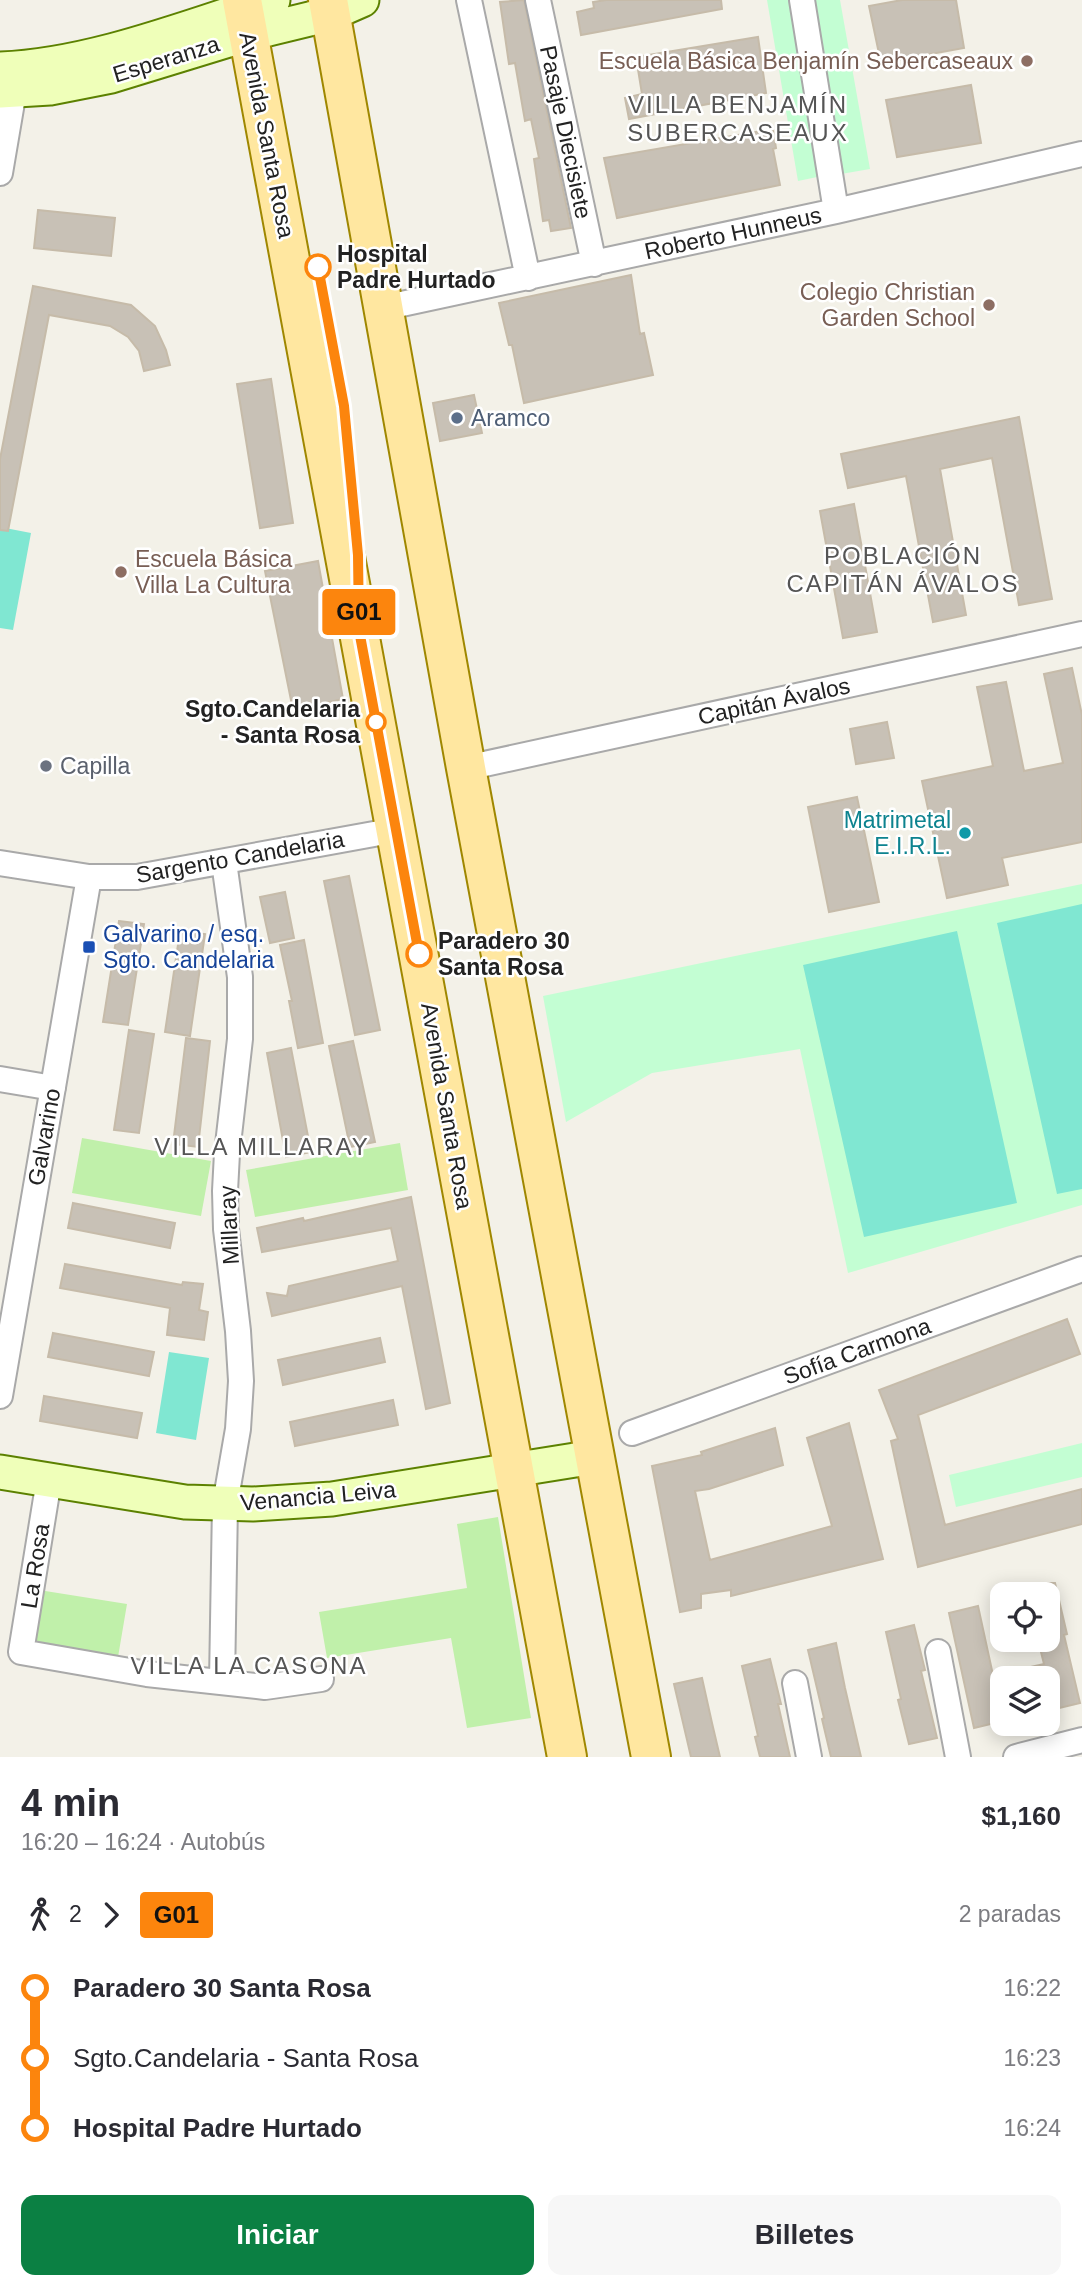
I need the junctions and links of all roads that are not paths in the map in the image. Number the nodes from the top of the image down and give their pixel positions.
1 (469, 0) edge
2 (538, 0) edge
3 (802, 0) edge
4 (340, 5) edge
5 (252, 11) edge
6 (8, 80) edge
7 (1082, 154) edge
8 (0, 173) edge
9 (836, 211) junction
10 (594, 264) junction
11 (528, 278) junction
12 (383, 309) junction
13 (1082, 634) edge
14 (466, 768) junction
15 (396, 830) junction
16 (223, 862) junction
17 (0, 863) edge
18 (89, 877) junction
19 (0, 1079) edge
20 (53, 1088) junction
21 (1082, 1269) edge
22 (8, 1305) edge
23 (0, 1396) edge
24 (632, 1433) dead end
25 (594, 1457) junction
26 (515, 1471) junction
27 (0, 1472) edge
28 (49, 1480) junction
29 (225, 1504) junction
30 (938, 1652) dead end
31 (321, 1679) dead end
32 (222, 1682) junction
33 (795, 1683) dead end
34 (1082, 1740) edge
35 (567, 1757) edge
36 (651, 1757) edge
37 (809, 1757) edge
38 (958, 1757) edge
39 (1016, 1757) edge

1 - 11 street
2 - 10 street, Pasaje Diecisiete
3 - 9 street
4 - 5 street, Esperanza
4 - 12 main road
5 - 6 street, Esperanza
5 - 15 main road, Avenida Santa Rosa
6 - 8 street
7 - 9 street, Roberto Hunneus
9 - 10 street, Roberto Hunneus
10 - 11 street, Roberto Hunneus
11 - 12 street, Roberto Hunneus
12 - 14 main road
13 - 14 street, Capitán Ávalos
14 - 25 main road
15 - 16 street, Sargento Candelaria
15 - 26 main road, Avenida Santa Rosa
16 - 18 street, Sargento Candelaria
16 - 29 street, Millaray
17 - 18 street, Sargento Candelaria
18 - 20 street, Galvarino
19 - 20 street
20 - 22 street, Galvarino
21 - 24 street, Sofía Carmona
22 - 23 street, Galvarino
25 - 26 street, Venancia Leiva
25 - 36 main road
26 - 29 street, Venancia Leiva
26 - 35 main road, Avenida Santa Rosa
27 - 28 street, Venancia Leiva
28 - 29 street, Venancia Leiva
28 - 32 street, La Rosa
29 - 32 street, Millaray
30 - 38 street
31 - 32 street
33 - 37 street
34 - 39 street

